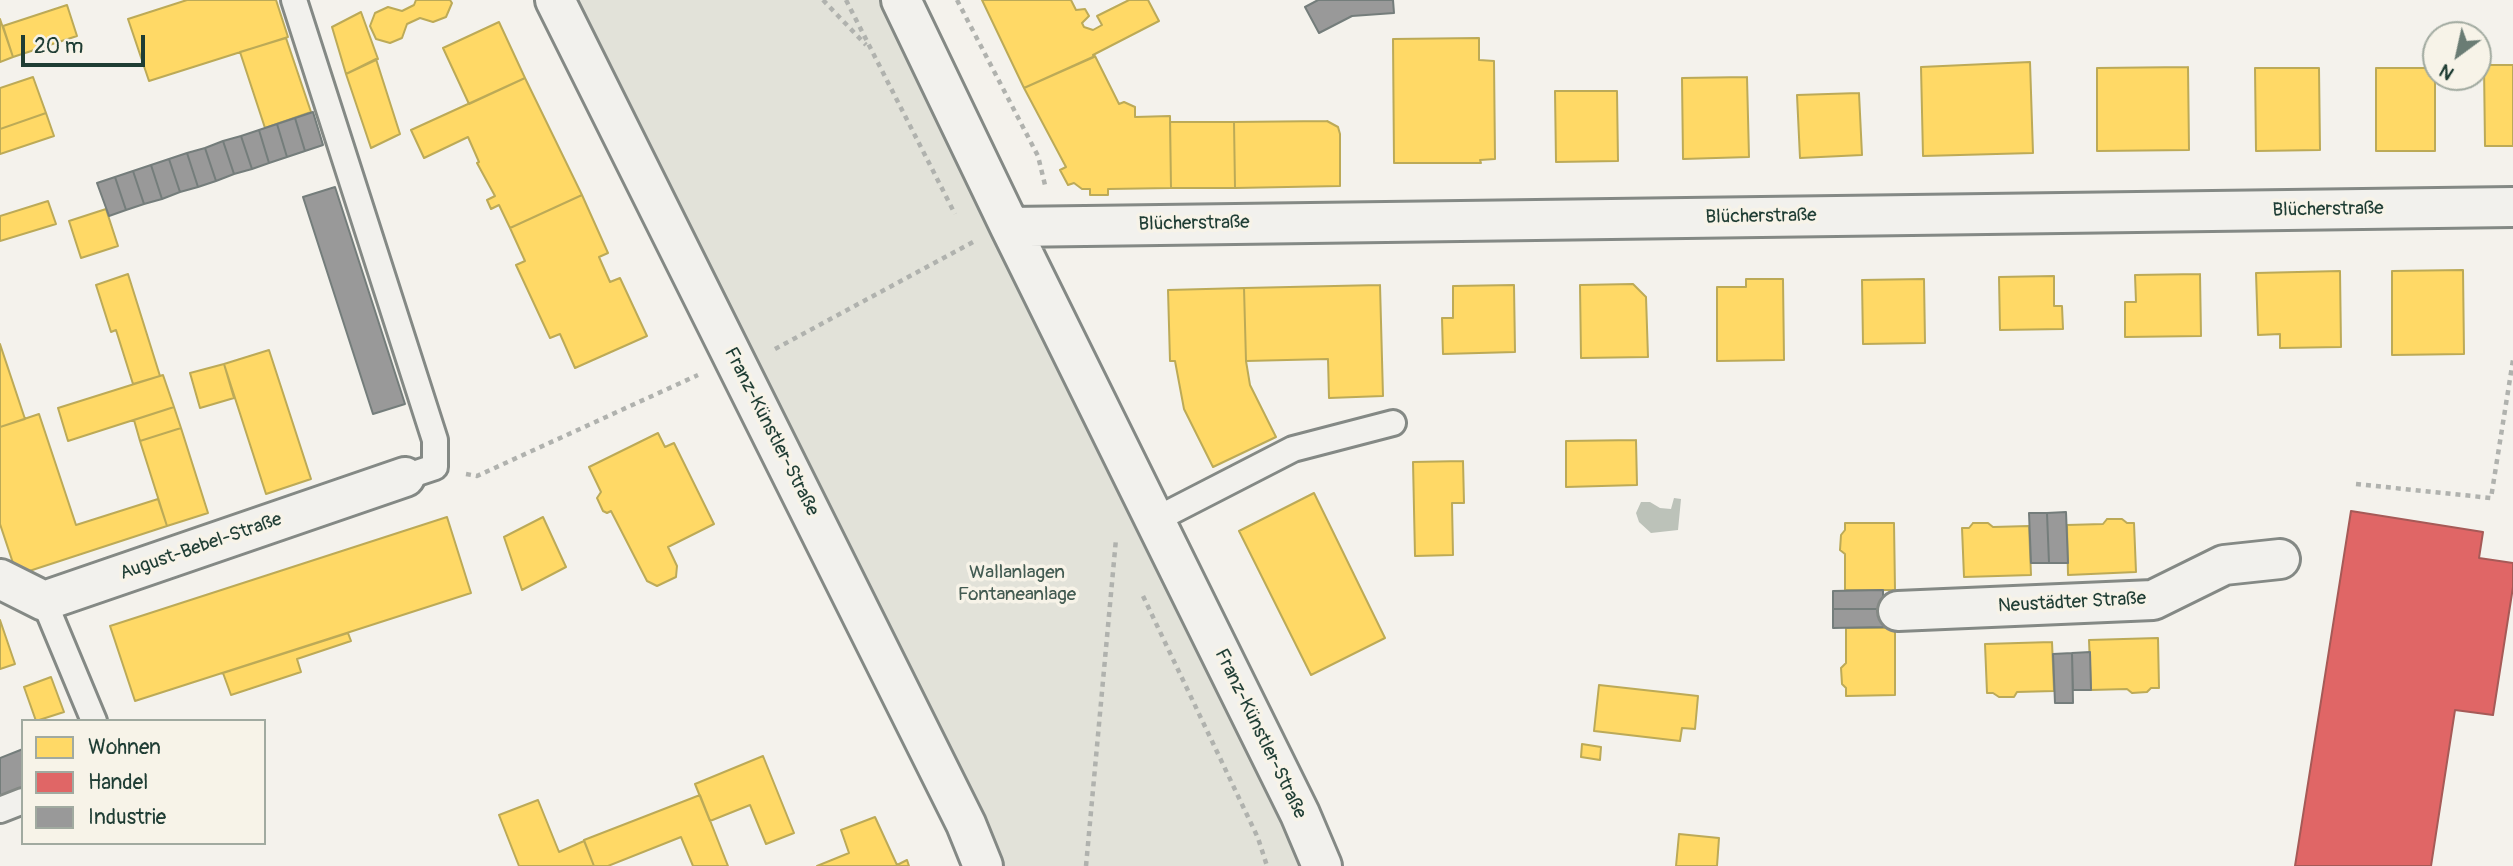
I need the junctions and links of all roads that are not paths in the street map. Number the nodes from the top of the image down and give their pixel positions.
1 (294, 0) edge
2 (555, 0) edge
3 (901, 0) edge
4 (2513, 207) edge
5 (1010, 227) junction
6 (1393, 424) dead end
7 (420, 472) joint
8 (1155, 520) junction
9 (2280, 559) dead end
10 (0, 579) edge
11 (44, 601) junction
12 (1898, 611) dead end
13 (93, 719) edge
14 (21, 802) edge
15 (0, 810) edge
16 (983, 866) edge
17 (1322, 866) edge

1 - 7 lane
2 - 16 street, Franz-Künstler-Straße
3 - 5 street, Franz-Künstler-Straße
4 - 5 street, Blücherstraße
5 - 8 street, Franz-Künstler-Straße
6 - 8 lane
7 - 11 street, August-Bebel-Straße
8 - 17 street, Franz-Künstler-Straße
9 - 12 street, Neustädter Straße
10 - 11 street
11 - 13 lane
14 - 15 lane

